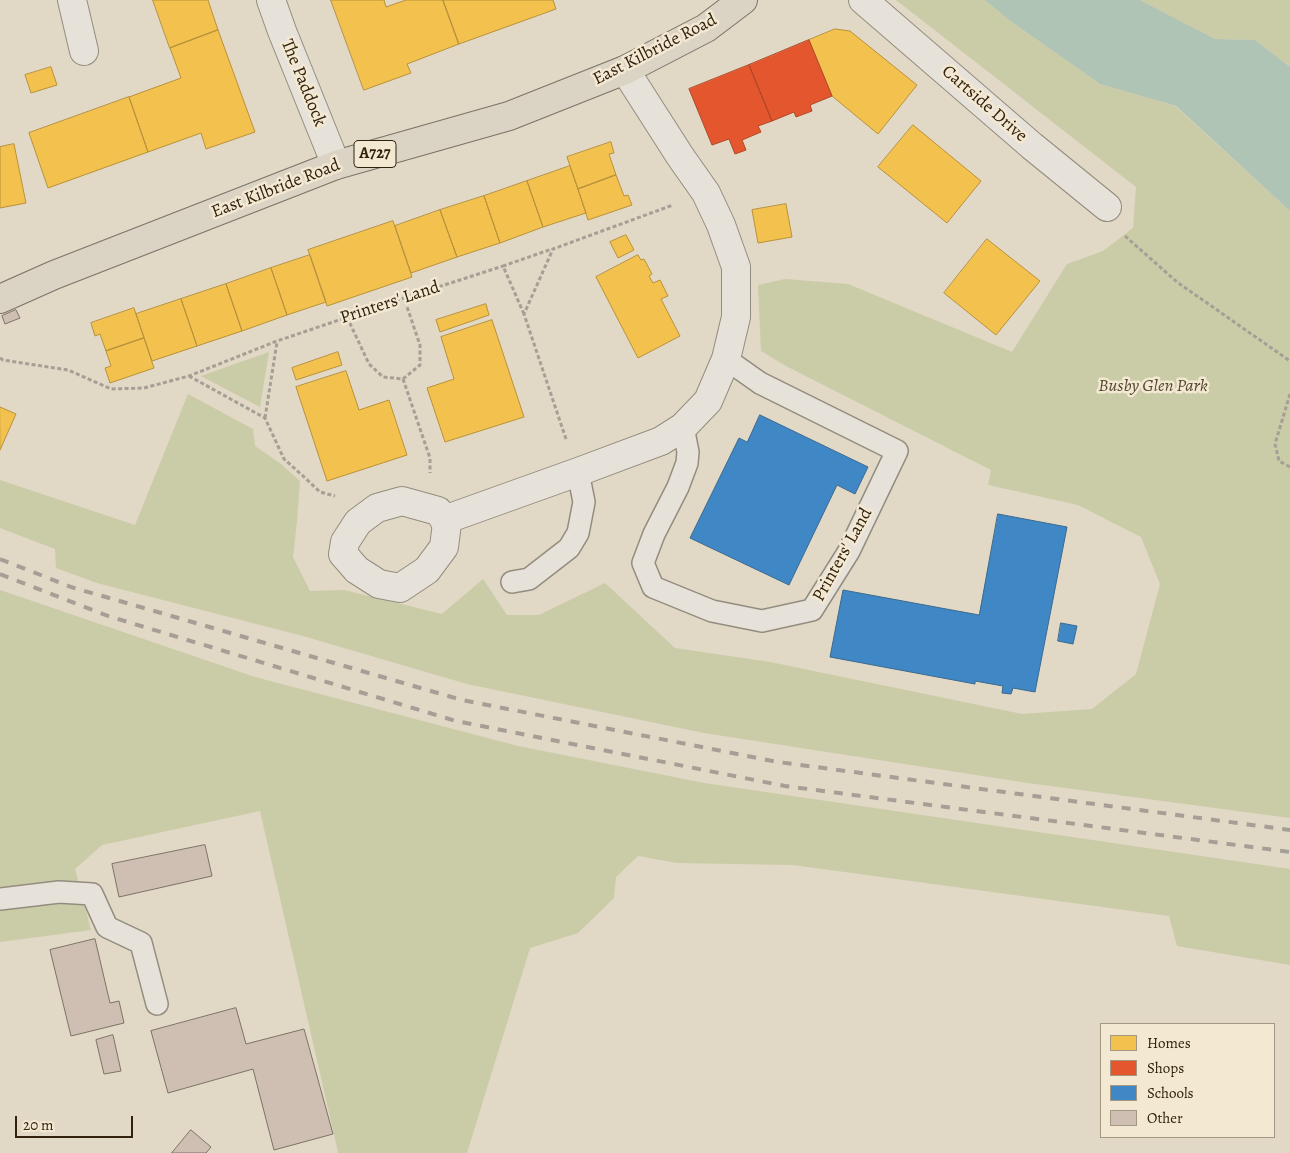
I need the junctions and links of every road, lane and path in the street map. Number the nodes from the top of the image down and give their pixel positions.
1 (72, 0) edge
2 (271, 0) edge
3 (744, 0) edge
4 (862, 0) edge
5 (84, 51) dead end
6 (625, 70) junction
7 (336, 165) junction
8 (706, 193) junction
9 (1107, 207) joint
10 (552, 249) junction
11 (503, 266) junction
12 (0, 298) edge
13 (404, 298) junction
14 (524, 314) junction
15 (347, 317) junction
16 (277, 342) junction
17 (0, 358) edge
18 (726, 359) junction
19 (1290, 361) edge
20 (188, 376) junction
21 (403, 379) junction
22 (1290, 394) edge
23 (265, 418) junction
24 (683, 427) junction
25 (1290, 468) edge
26 (578, 472) junction
27 (370, 513) junction
28 (433, 513) junction
29 (512, 582) dead end
30 (0, 898) edge
31 (157, 1004) dead end

1 - 5 street
2 - 7 street, The Paddock
3 - 6 main road, East Kilbride Road / A727
4 - 9 street, Cartside Drive
6 - 7 main road, East Kilbride Road / A727
6 - 8 street
7 - 12 main road, East Kilbride Road / A727
8 - 10 path, Printers' Land
8 - 18 street
9 - 19 path
10 - 11 path, Printers' Land
10 - 14 path
11 - 13 path, Printers' Land
11 - 14 path
13 - 15 path, Printers' Land
13 - 21 path
14 - 26 path
15 - 16 path, Printers' Land
15 - 21 path
16 - 20 path, Printers' Land
16 - 23 path
17 - 20 path, Printers' Land
18 - 24 street
18 - 24 lane, Printers' Land
20 - 23 path
21 - 28 path
22 - 25 path
23 - 27 path
24 - 26 street
26 - 28 street
26 - 29 lane
27 - 28 street
27 - 28 street
30 - 31 lane

